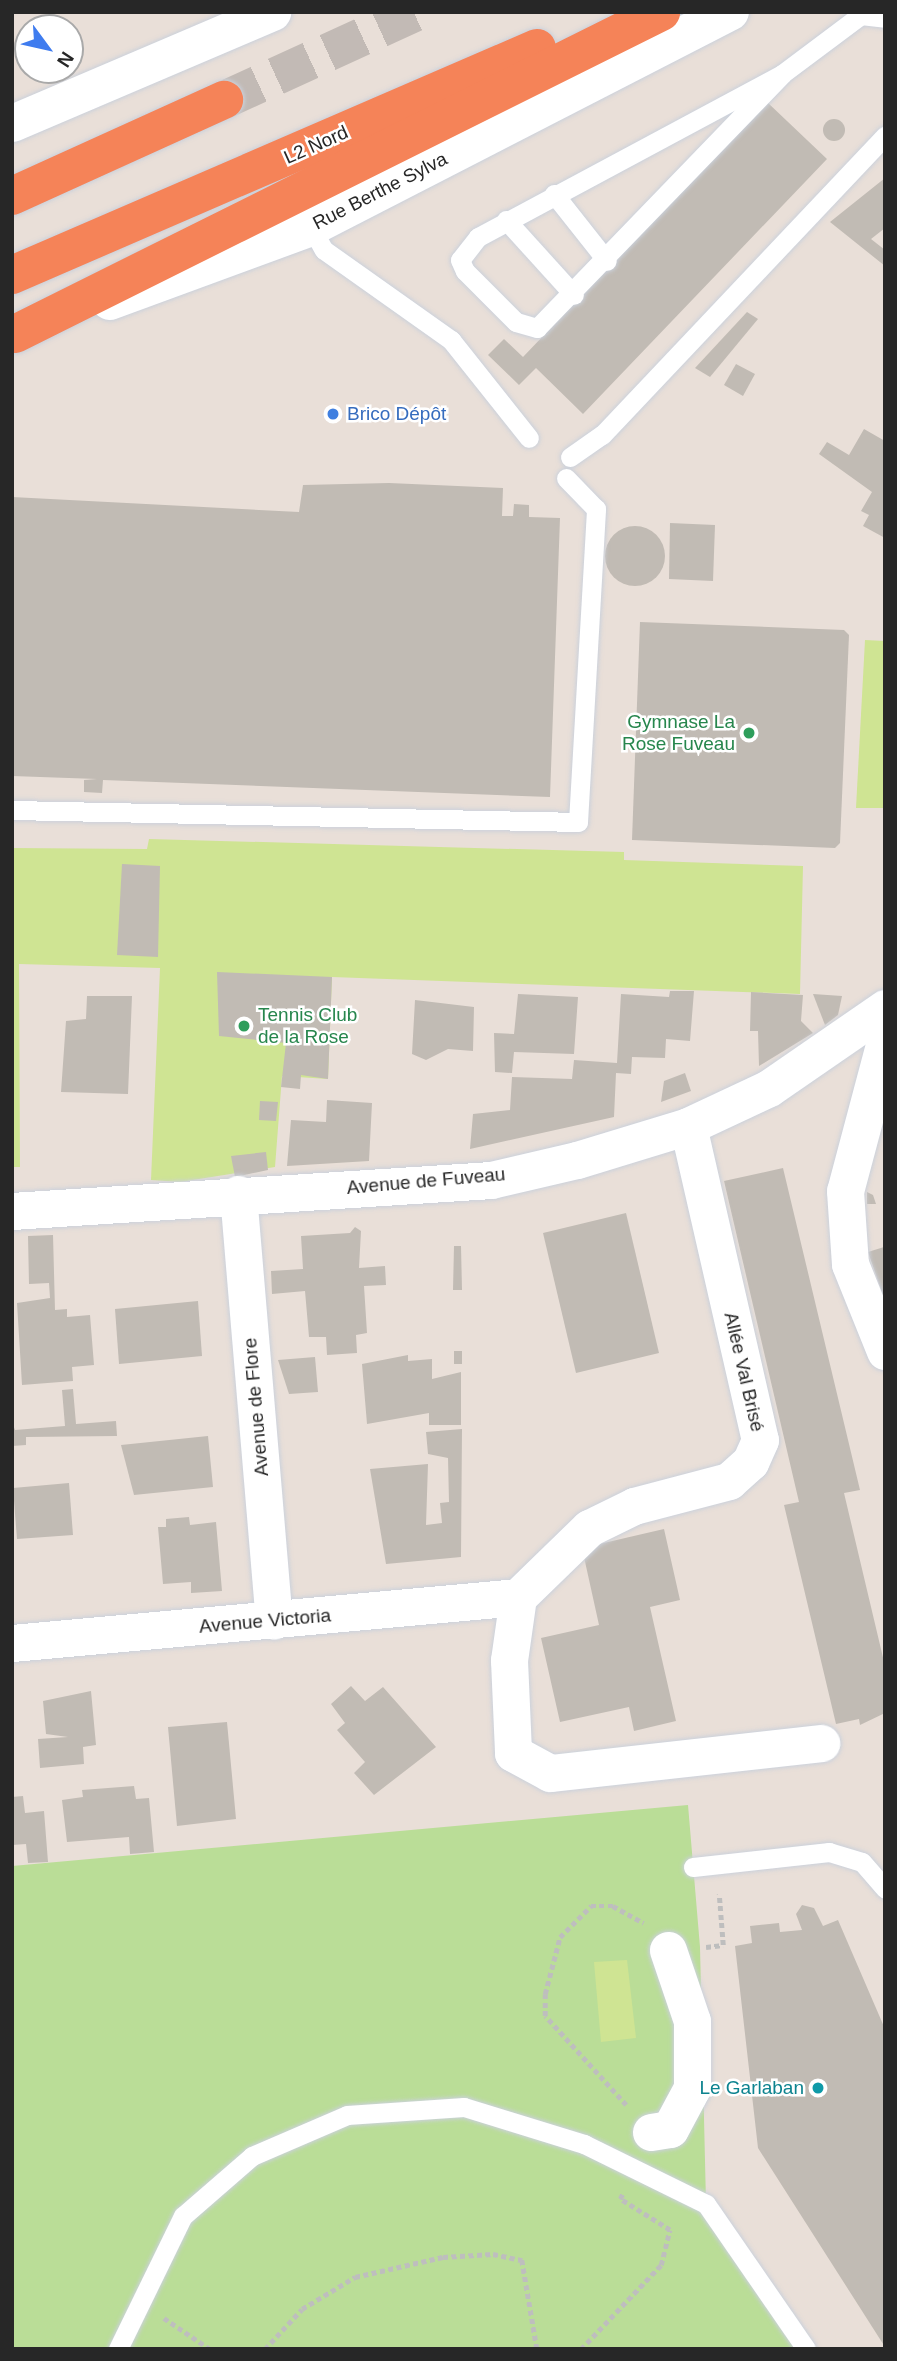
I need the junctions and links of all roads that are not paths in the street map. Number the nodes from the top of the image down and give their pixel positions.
1 (272, 12) edge
2 (619, 12) edge
3 (662, 12) edge
4 (730, 12) edge
5 (885, 19) edge
6 (782, 74) junction
7 (224, 100) tunnel mouth
8 (12, 123) edge
9 (885, 136) edge
10 (554, 194) junction
11 (12, 196) edge
12 (506, 220) junction
13 (311, 227) junction
14 (607, 261) junction
15 (12, 275) edge
16 (574, 295) junction
17 (15, 334) joint
18 (529, 438) dead end
19 (570, 457) dead end
20 (566, 478) dead end
21 (12, 810) edge
22 (885, 1008) edge
23 (885, 1041) edge
24 (688, 1126) junction
25 (238, 1194) junction
26 (12, 1211) edge
27 (885, 1351) edge
28 (518, 1597) junction
29 (274, 1620) junction
30 (12, 1643) edge
31 (821, 1743) dead end
32 (693, 1867) dead end
33 (885, 1888) edge
34 (668, 1950) road end
35 (651, 2132) road end
36 (118, 2349) edge
37 (806, 2349) edge

1 - 8 street
2 - 15 highway, L2 Nord
3 - 17 highway
4 - 13 street, Rue Berthe Sylva
5 - 6 lane
6 - 10 lane
6 - 14 lane
7 - 11 highway
9 - 19 lane
10 - 12 lane
10 - 14 lane
12 - 16 lane
12 - 16 lane
13 - 17 street, Rue Berthe Sylva
13 - 18 lane
14 - 16 lane
20 - 21 lane
22 - 24 street, Avenue de Fuveau
23 - 27 street
24 - 25 street, Avenue de Fuveau
24 - 28 street, Allée Val Brisé
25 - 26 street, Avenue de Fuveau
25 - 29 street, Avenue de Flore
28 - 29 street, Avenue Victoria
28 - 31 street
29 - 30 street, Avenue Victoria
32 - 33 lane
34 - 35 street
36 - 37 lane

